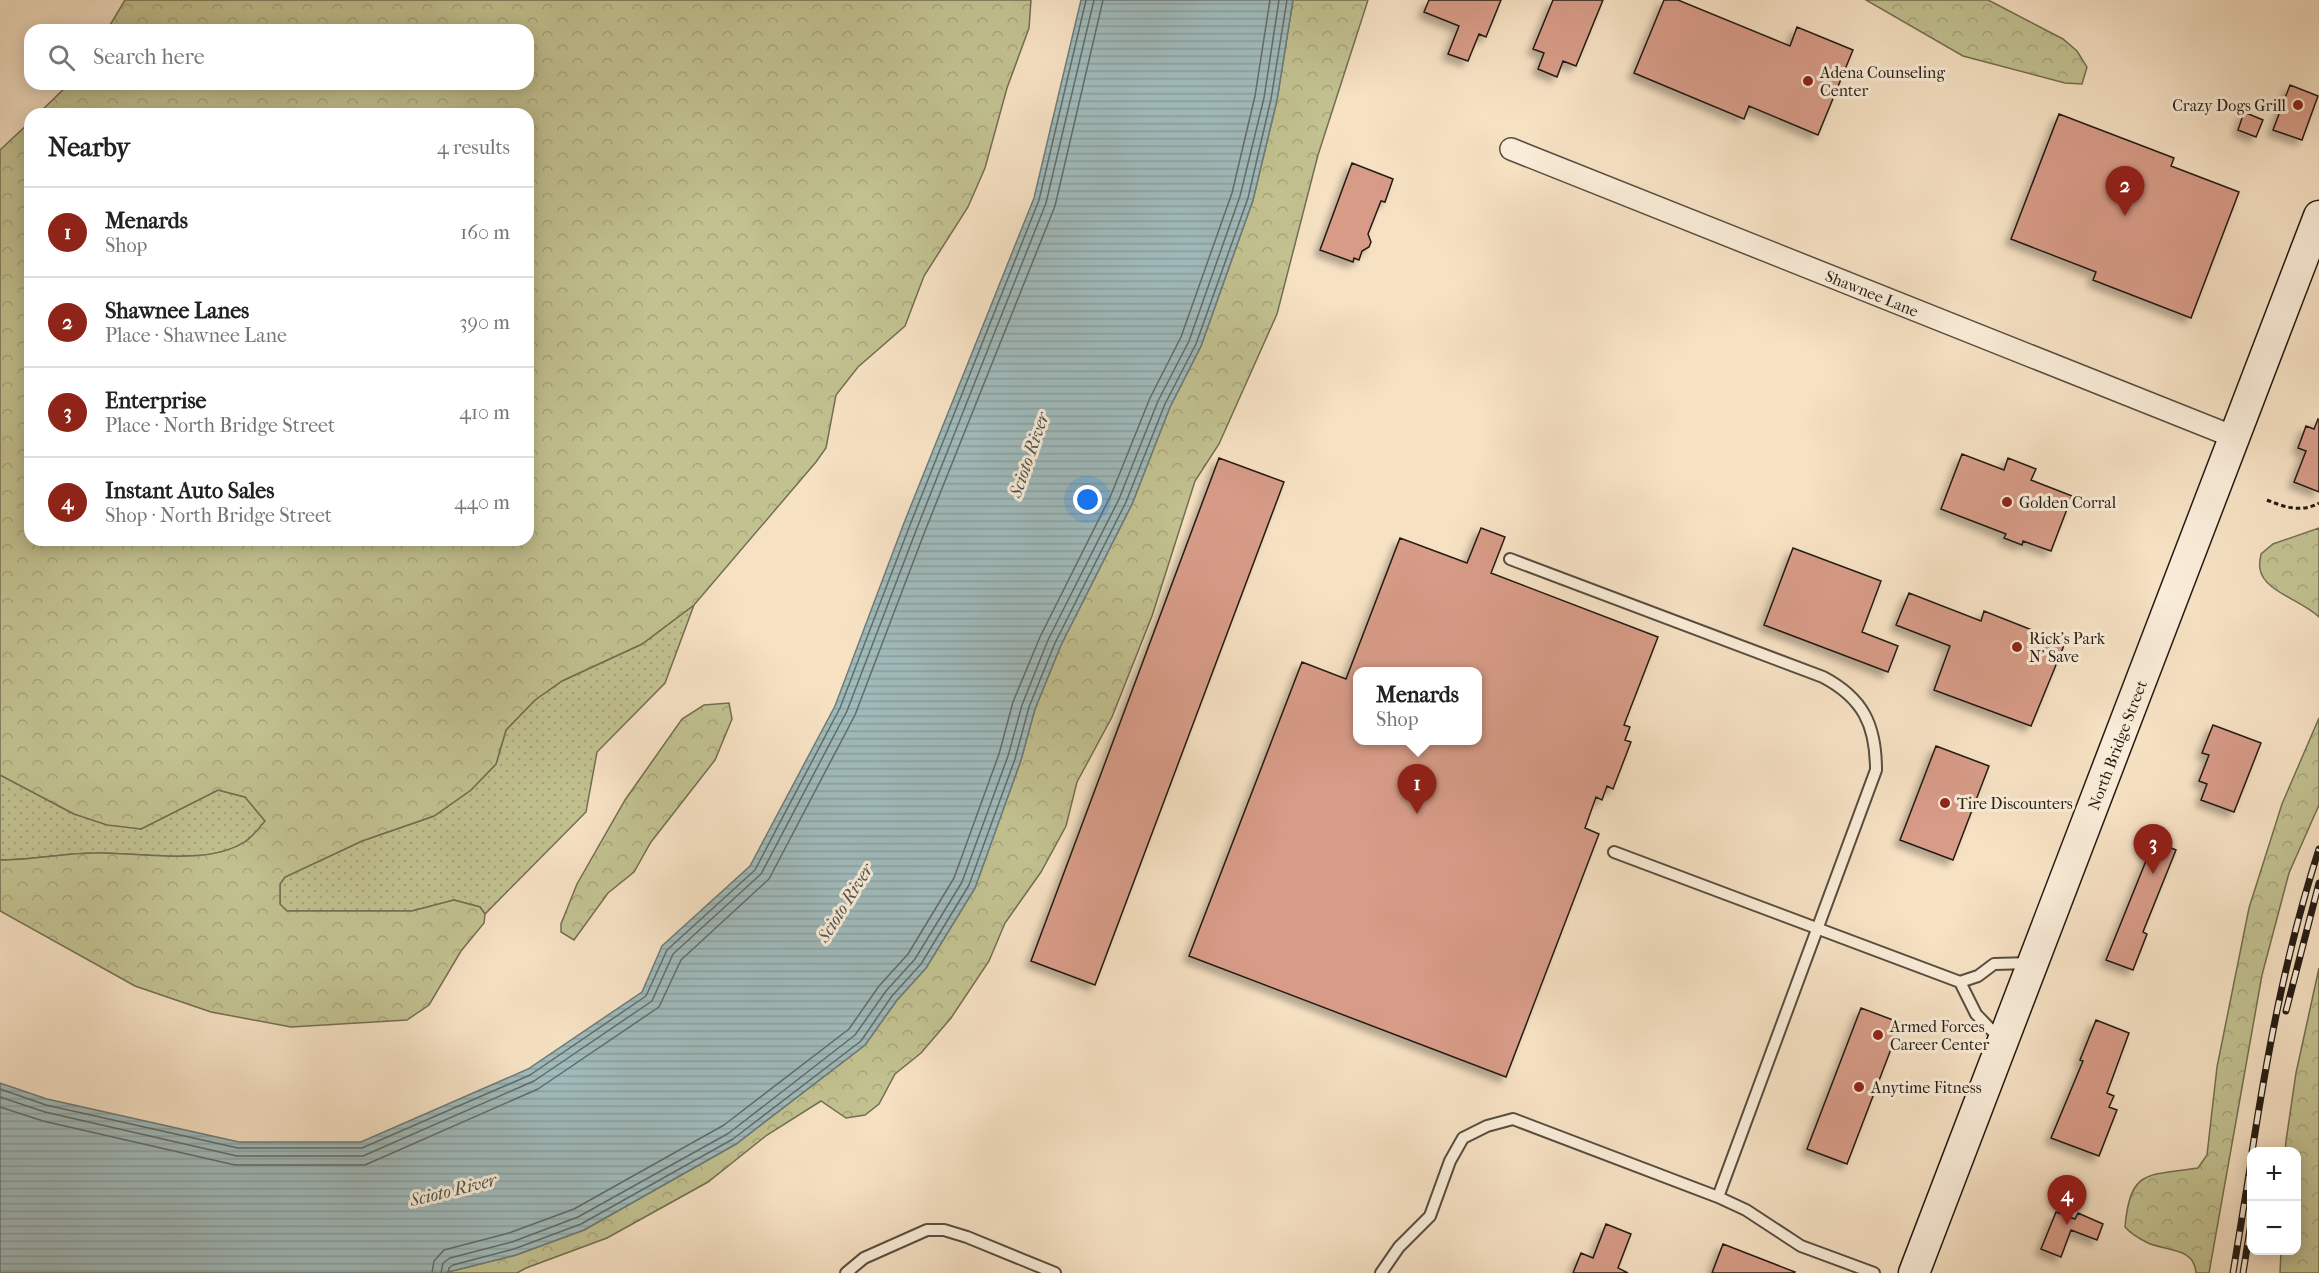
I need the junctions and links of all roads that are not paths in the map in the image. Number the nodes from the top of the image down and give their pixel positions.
1 (1511, 149) dead end
2 (2319, 216) edge
3 (2234, 437) junction
4 (1510, 559) dead end
5 (1614, 852) dead end
6 (1817, 928) junction
7 (2034, 963) junction
8 (1960, 982) junction
9 (2003, 1042) junction
10 (1718, 1197) junction
11 (846, 1273) edge
12 (1055, 1273) edge
13 (1381, 1273) edge
14 (1874, 1273) edge
15 (1914, 1273) edge

1 - 3 street, Shawnee Lane
2 - 3 main road, North Bridge Street
3 - 7 main road, North Bridge Street
4 - 6 lane
5 - 6 lane
6 - 8 lane
6 - 10 lane
7 - 8 lane
7 - 9 main road, North Bridge Street
8 - 9 lane
9 - 15 main road, North Bridge Street
10 - 13 lane
10 - 14 lane
11 - 12 lane

